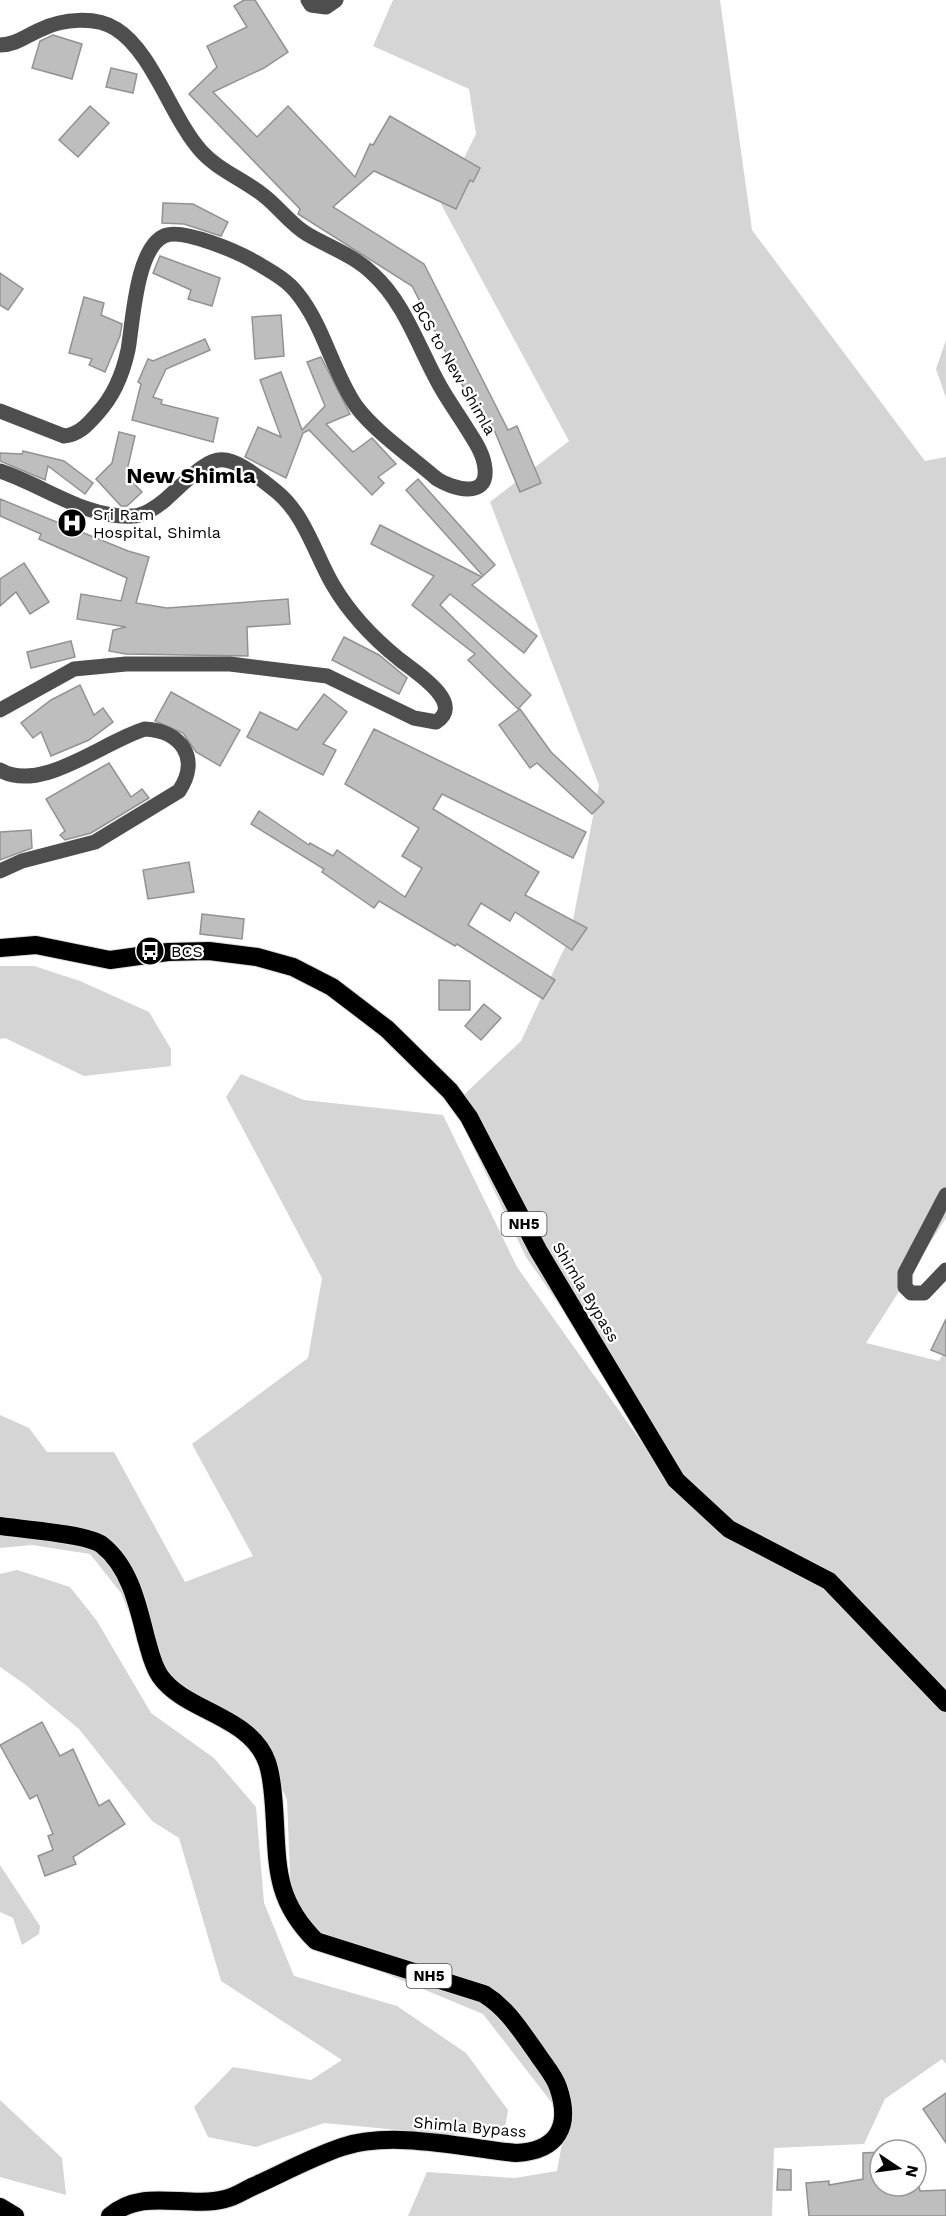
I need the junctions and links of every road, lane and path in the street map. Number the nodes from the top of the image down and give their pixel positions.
1 (308, 0) edge
2 (336, 0) edge
3 (0, 45) edge
4 (0, 411) edge
5 (0, 471) edge
6 (0, 710) edge
7 (0, 770) edge
8 (0, 871) edge
9 (0, 948) edge
10 (946, 1195) edge
11 (946, 1270) edge
12 (0, 1527) edge
13 (946, 1703) edge
14 (0, 2207) edge
15 (15, 2216) edge
16 (110, 2216) edge

1 - 2 street
3 - 4 street, BCS to New Shimla
5 - 6 street
7 - 8 street
9 - 13 highway, Shimla Bypass / NH5
10 - 11 street
12 - 16 highway, Shimla Bypass / NH5
14 - 15 highway

